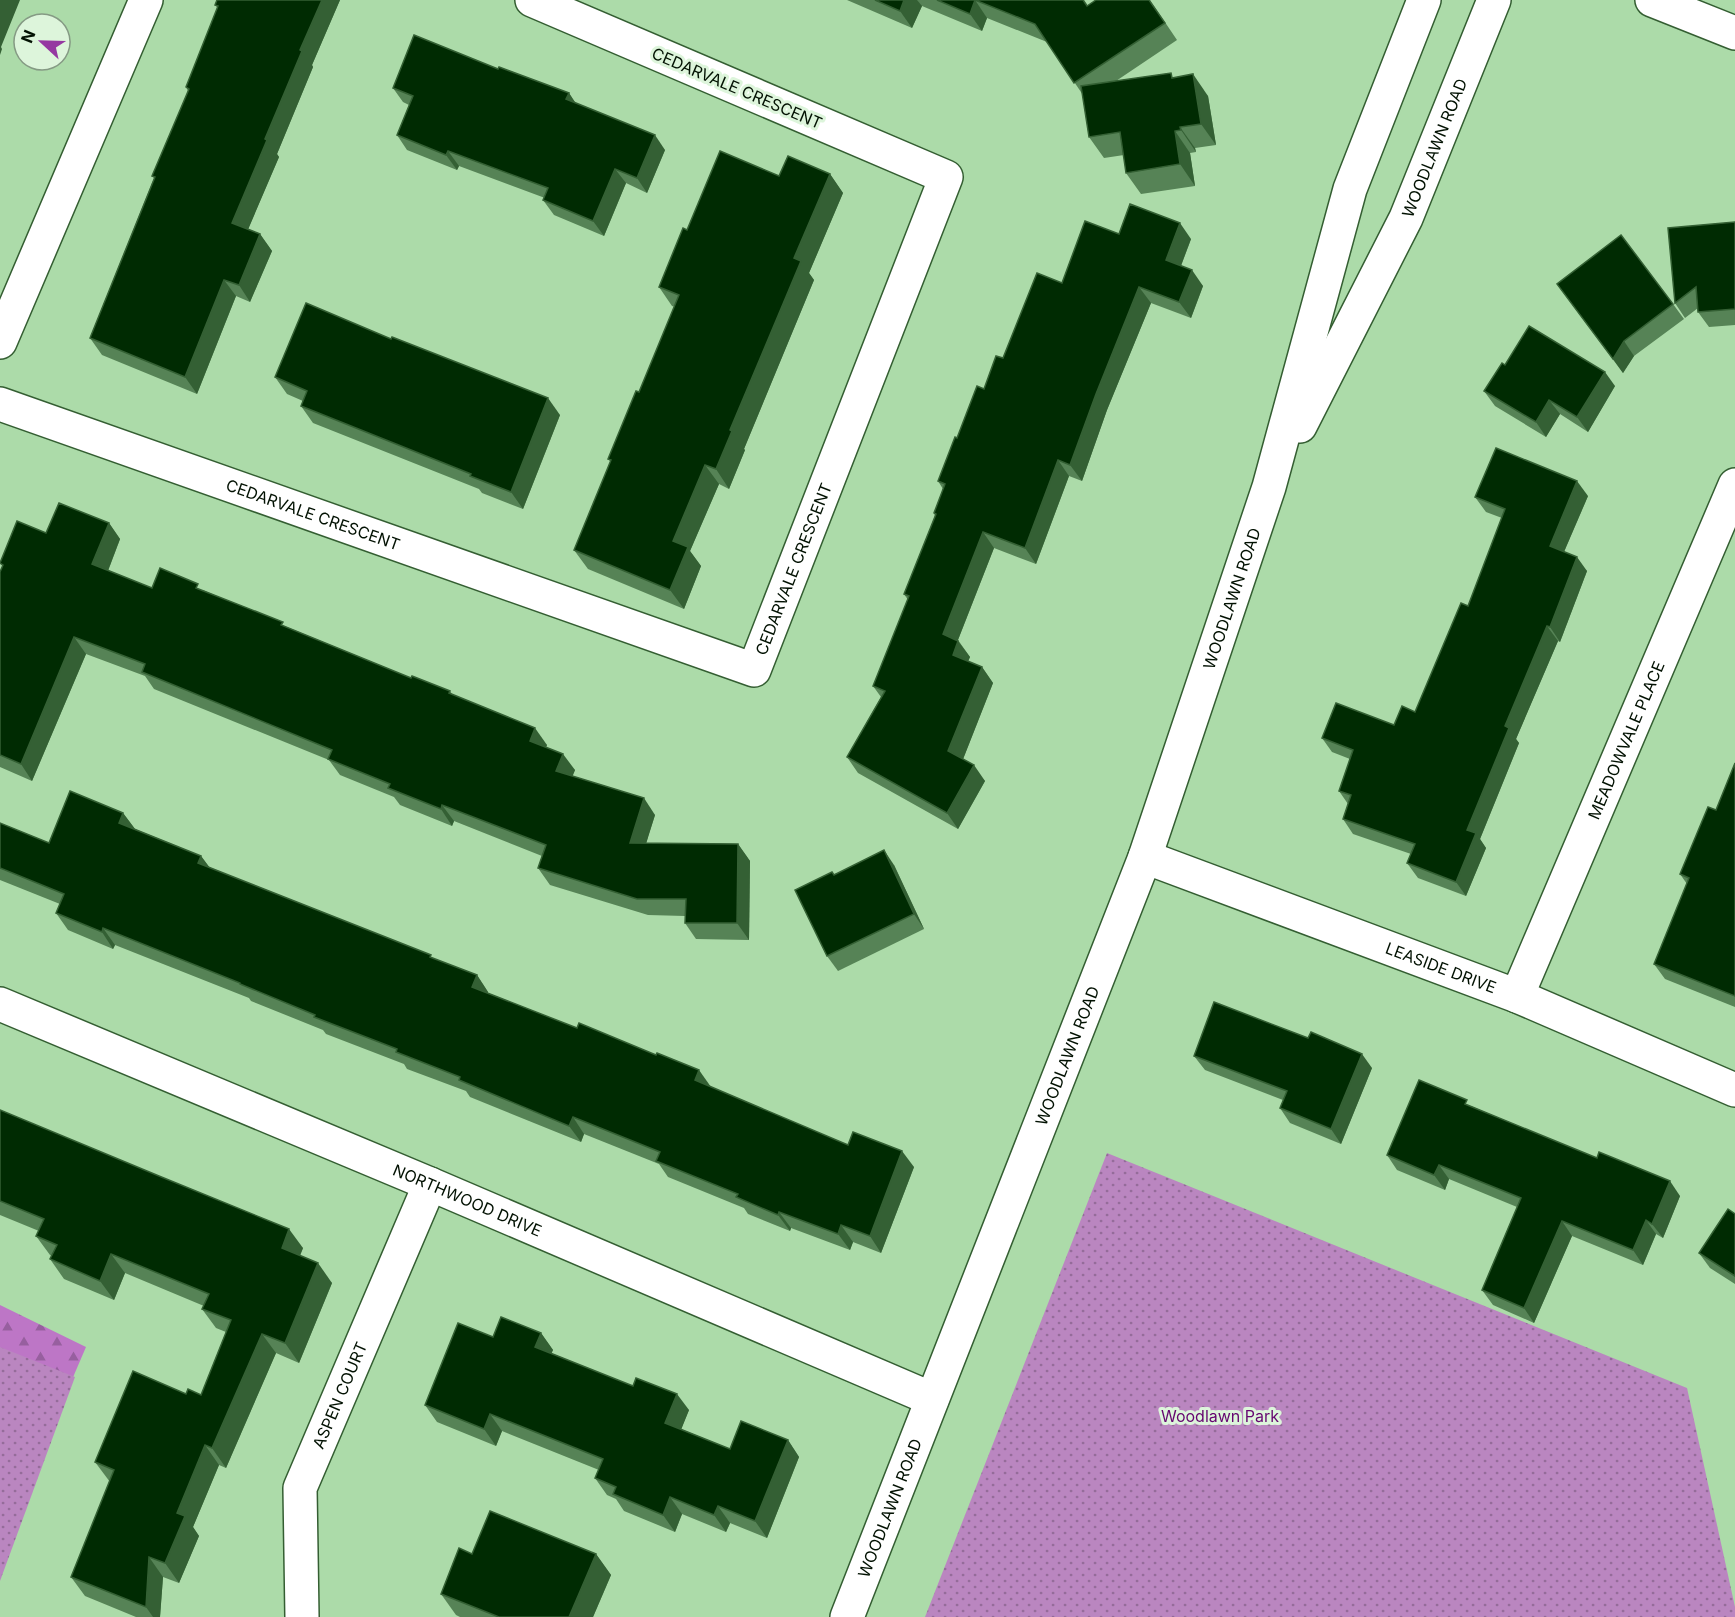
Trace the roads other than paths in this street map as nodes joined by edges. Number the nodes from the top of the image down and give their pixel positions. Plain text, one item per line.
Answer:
1 (146, 0) edge
2 (532, 0) edge
3 (1424, 0) edge
4 (1494, 0) edge
5 (1652, 0) edge
6 (1735, 33) edge
7 (0, 342) edge
8 (0, 404) edge
9 (1735, 485) edge
10 (1269, 487) junction
11 (1145, 857) junction
12 (1516, 996) junction
13 (0, 1004) edge
14 (1735, 1090) edge
15 (430, 1184) junction
16 (932, 1399) junction
17 (302, 1617) edge
18 (847, 1617) edge

1 - 7 street
2 - 8 street, CEDARVALE CRESCENT
3 - 10 street, WOODLAWN ROAD
4 - 10 street, WOODLAWN ROAD
5 - 6 street
9 - 12 street, MEADOWVALE PLACE
10 - 11 street, WOODLAWN ROAD
11 - 12 street, LEASIDE DRIVE
11 - 16 street, WOODLAWN ROAD
12 - 14 street, LEASIDE DRIVE
13 - 15 street, NORTHWOOD DRIVE
15 - 16 street, NORTHWOOD DRIVE
15 - 17 street, ASPEN COURT
16 - 18 street, WOODLAWN ROAD

